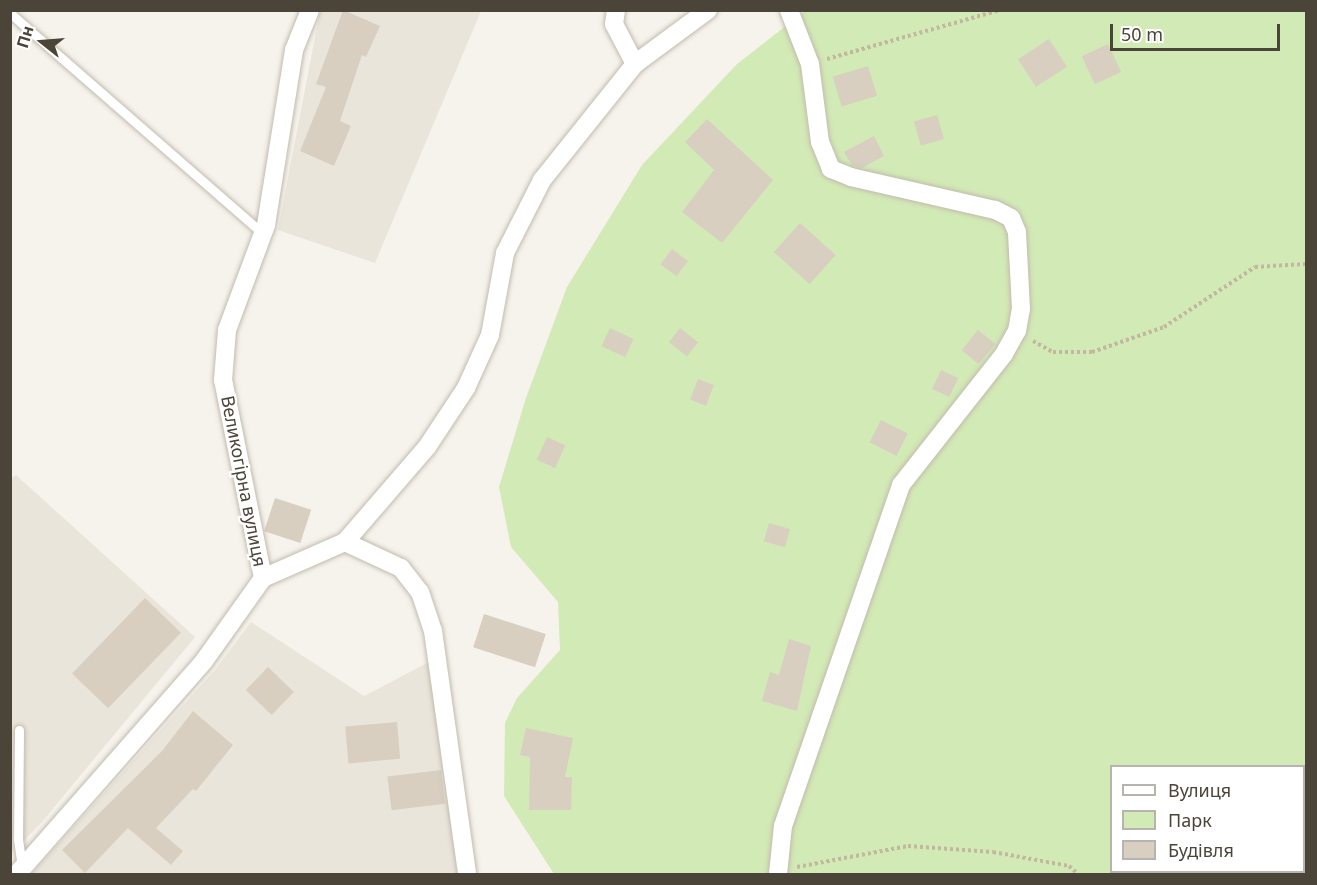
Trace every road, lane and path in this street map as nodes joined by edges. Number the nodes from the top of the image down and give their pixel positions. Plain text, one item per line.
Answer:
1 (309, 10) edge
2 (616, 10) edge
3 (708, 10) edge
4 (789, 10) edge
5 (1000, 10) edge
6 (10, 14) edge
7 (635, 64) junction
8 (810, 64) junction
9 (262, 233) junction
10 (1306, 264) edge
11 (1017, 331) junction
12 (345, 542) junction
13 (263, 578) junction
14 (19, 730) dead end
15 (20, 872) edge
16 (779, 873) edge
17 (467, 874) edge
18 (1078, 874) edge

1 - 9 street, Великогірна вулиця
2 - 7 street
3 - 7 street
4 - 8 street
5 - 8 path
6 - 9 lane
7 - 12 street
8 - 11 street
9 - 13 street, Великогірна вулиця
10 - 11 path
11 - 16 street
12 - 13 street
12 - 17 street
13 - 15 street, Великогірна вулиця
14 - 15 lane
16 - 18 path

